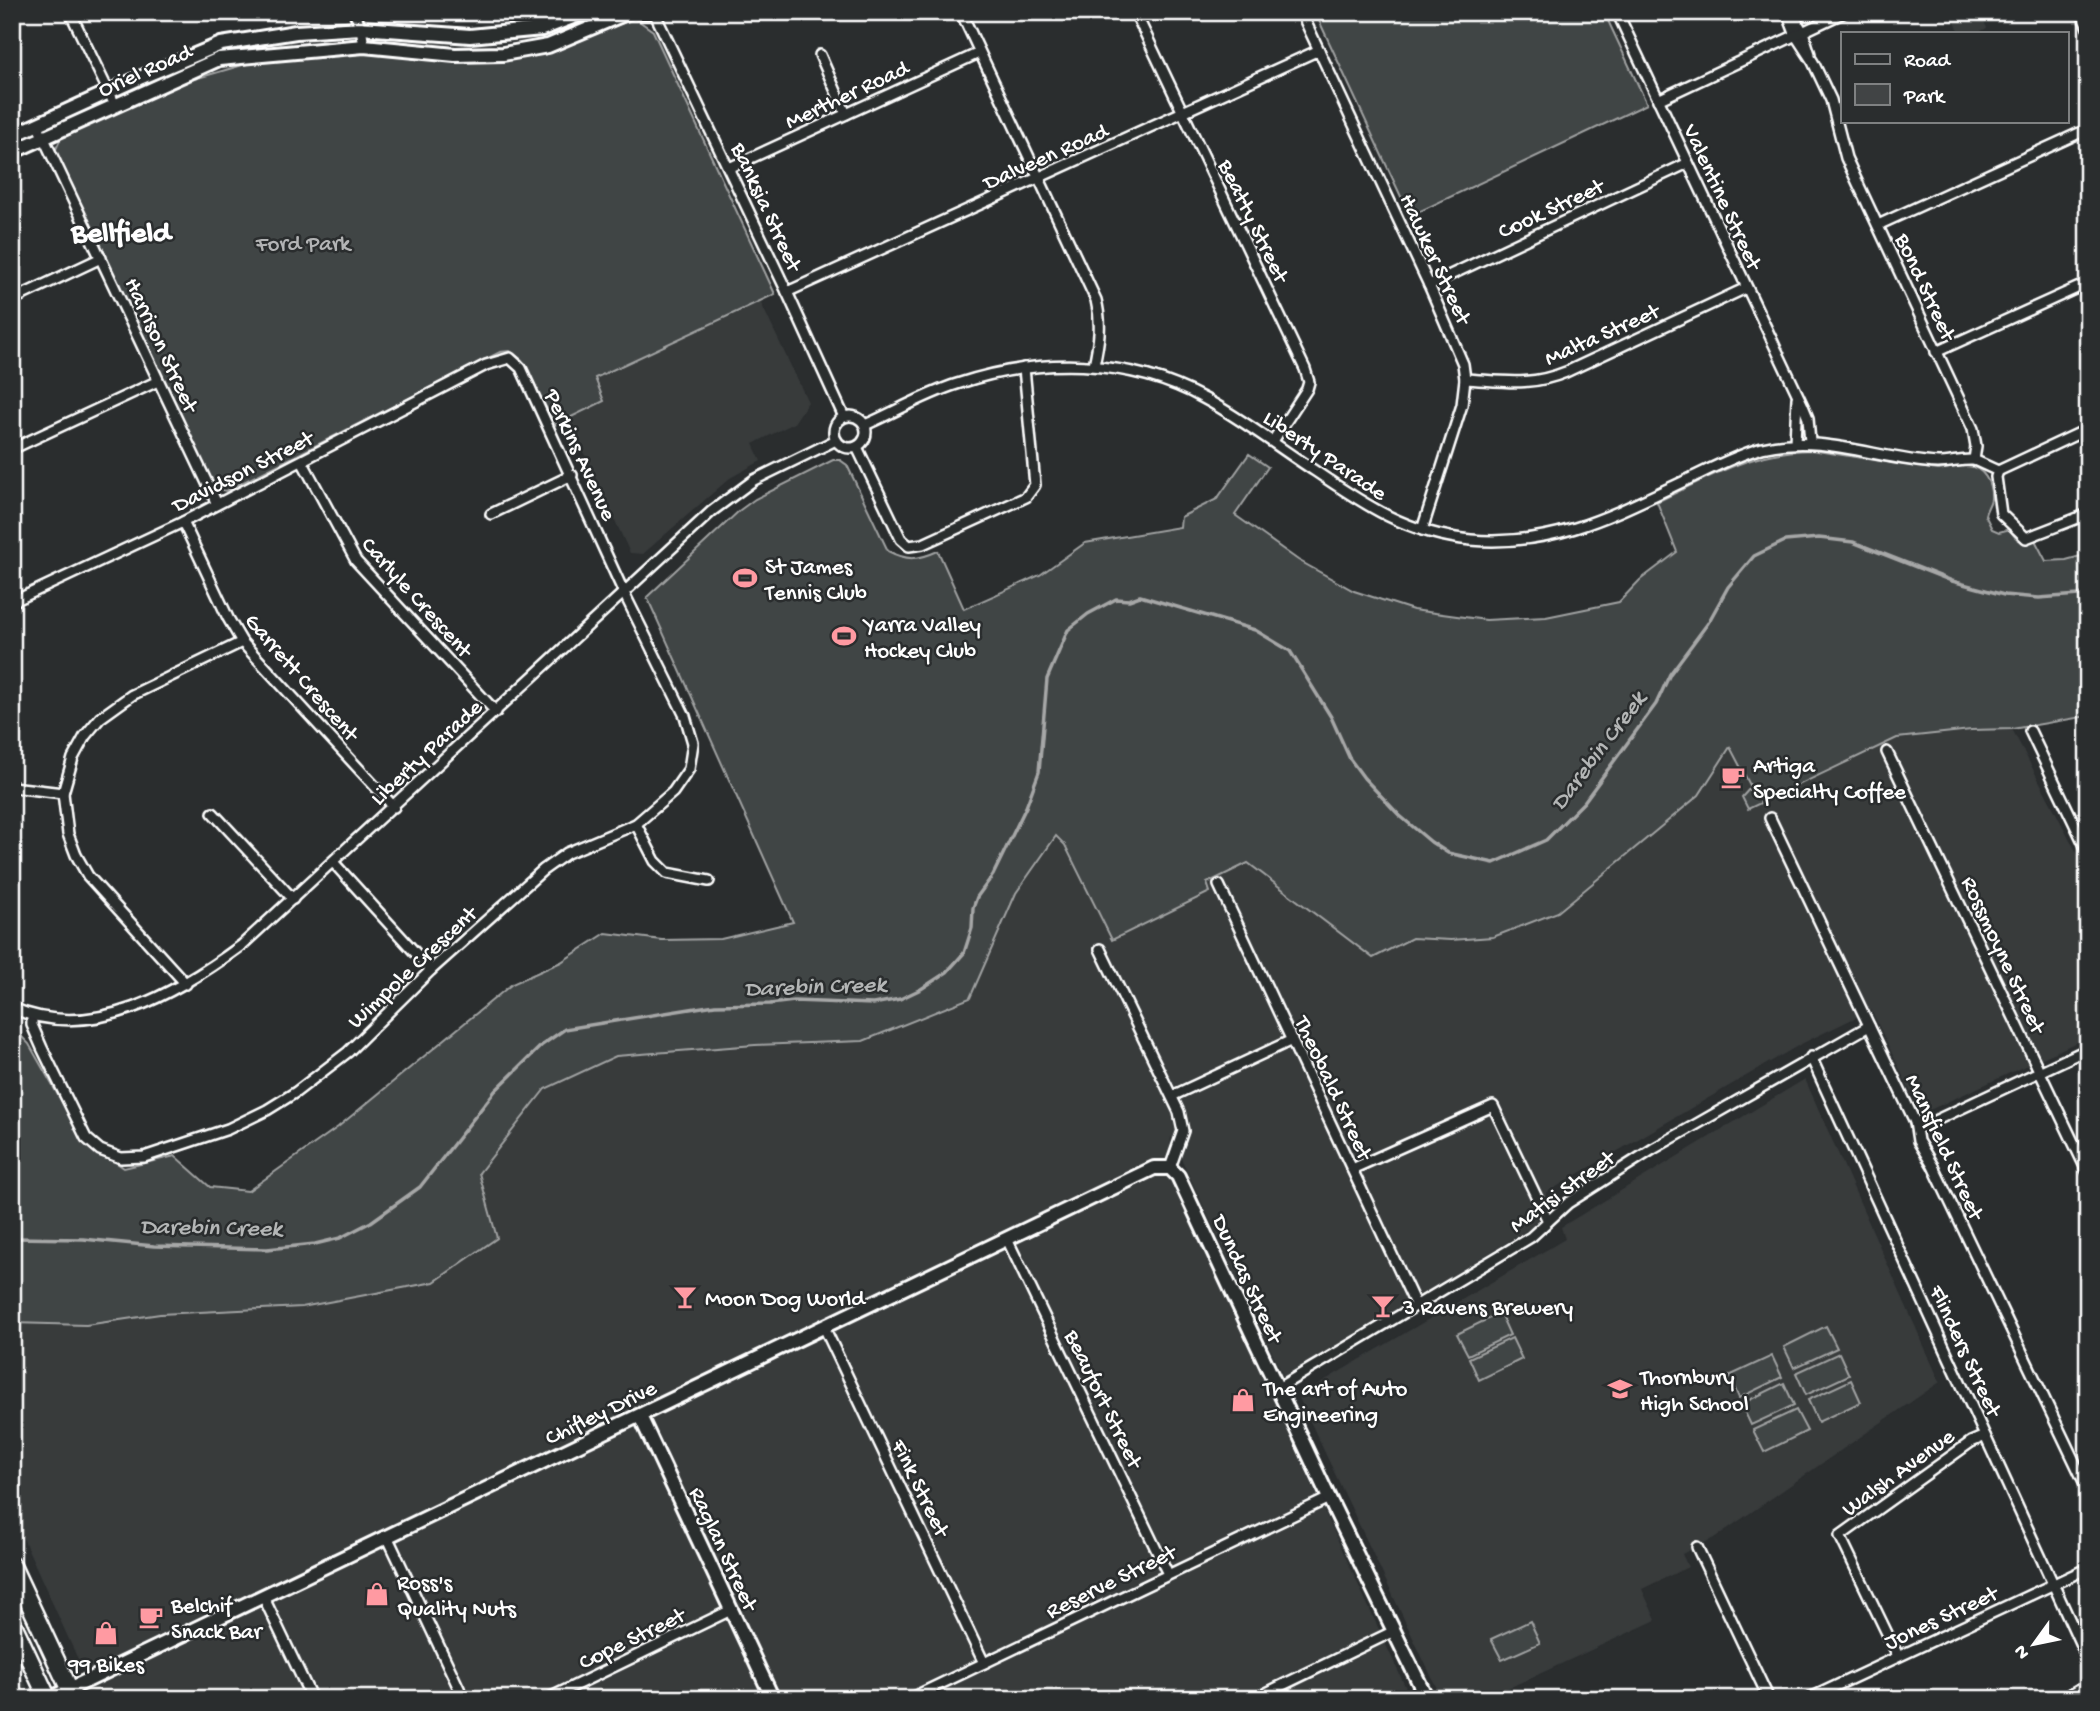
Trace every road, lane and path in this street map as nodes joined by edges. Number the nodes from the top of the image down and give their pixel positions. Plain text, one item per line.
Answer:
1 (70, 12) edge
2 (354, 12) edge
3 (586, 12) edge
4 (629, 12) edge
5 (639, 12) edge
6 (654, 12) edge
7 (961, 12) edge
8 (1135, 12) edge
9 (1301, 12) edge
10 (1617, 12) edge
11 (1789, 12) edge
12 (1845, 12) edge
13 (2081, 12) edge
14 (2088, 27) edge
15 (361, 28) junction
16 (1799, 34) junction
17 (363, 46) junction
18 (1319, 50) junction
19 (979, 53) junction
20 (820, 55) dead end
21 (110, 92) junction
22 (1658, 100) junction
23 (116, 105) junction
24 (846, 114) junction
25 (1183, 114) junction
26 (37, 124) junction
27 (2088, 129) edge
28 (12, 136) edge
29 (43, 138) junction
30 (12, 152) edge
31 (1688, 163) junction
32 (729, 168) junction
33 (1039, 179) junction
34 (1878, 225) junction
35 (101, 258) junction
36 (2088, 283) edge
37 (1429, 285) junction
38 (1746, 288) junction
39 (787, 292) junction
40 (12, 300) edge
41 (1936, 352) junction
42 (486, 365) joint
43 (1094, 365) junction
44 (1024, 368) junction
45 (1465, 379) junction
46 (158, 381) junction
47 (1797, 397) junction
48 (844, 417) junction
49 (865, 425) junction
50 (2088, 429) edge
51 (836, 440) junction
52 (1273, 441) junction
53 (1810, 442) junction
54 (1795, 443) junction
55 (857, 447) junction
56 (12, 449) edge
57 (1974, 460) junction
58 (302, 461) junction
59 (1998, 471) junction
60 (572, 475) junction
61 (217, 504) junction
62 (491, 514) dead end
63 (2088, 514) edge
64 (183, 522) junction
65 (1422, 530) junction
66 (624, 593) junction
67 (12, 602) edge
68 (242, 642) junction
69 (496, 712) junction
70 (2030, 731) dead end
71 (1887, 752) dead end
72 (12, 788) edge
73 (62, 793) junction
74 (394, 807) junction
75 (213, 813) dead end
76 (1770, 818) dead end
77 (636, 824) junction
78 (2088, 852) edge
79 (333, 862) junction
80 (709, 881) dead end
81 (1219, 885) dead end
82 (293, 899) junction
83 (1100, 949) dead end
84 (431, 970) junction
85 (186, 984) junction
86 (12, 1008) edge
87 (32, 1016) junction
88 (1869, 1026) junction
89 (1292, 1040) junction
90 (2088, 1049) edge
91 (1811, 1057) junction
92 (2039, 1072) junction
93 (1172, 1096) junction
94 (1914, 1122) junction
95 (1170, 1168) junction
96 (1352, 1169) junction
97 (2088, 1173) edge
98 (1548, 1221) junction
99 (1007, 1240) junction
100 (1416, 1306) junction
101 (824, 1327) junction
102 (1278, 1388) junction
103 (640, 1416) junction
104 (1985, 1436) junction
105 (2088, 1490) edge
106 (1329, 1498) junction
107 (387, 1536) junction
108 (1697, 1547) dead end
109 (12, 1566) edge
110 (2088, 1567) edge
111 (1168, 1574) junction
112 (2053, 1584) junction
113 (263, 1596) junction
114 (731, 1611) junction
115 (12, 1622) edge
116 (1394, 1631) junction
117 (1898, 1657) junction
118 (2088, 1660) edge
119 (984, 1663) junction
120 (2088, 1687) edge
121 (72, 1694) edge
122 (48, 1699) edge
123 (312, 1699) edge
124 (464, 1699) edge
125 (547, 1699) edge
126 (773, 1699) edge
127 (909, 1699) edge
128 (1254, 1699) edge
129 (1427, 1699) edge
130 (1769, 1699) edge
131 (1808, 1699) edge
132 (2067, 1699) edge

1 - 21 street
2 - 15 street
3 - 15 street, Oriel Road
4 - 17 street, Oriel Road
5 - 6 street
6 - 32 street, Banksia Street
7 - 19 street
8 - 25 street, Beatty Street
9 - 18 street, Hawker Street
10 - 22 street, Valentine Street
11 - 16 street, Bond Street
12 - 16 street
13 - 14 street
15 - 17 street
15 - 21 street, Oriel Road
16 - 22 street
16 - 34 street, Bond Street
17 - 23 street, Oriel Road
18 - 25 street, Dalveen Road
18 - 37 street, Hawker Street
19 - 24 street, Merther Road
19 - 33 street
20 - 24 street
21 - 23 street
21 - 26 street, Oriel Road
22 - 31 street, Valentine Street
23 - 29 street, Oriel Road
24 - 32 street, Merther Road
25 - 33 street, Dalveen Road
25 - 52 street, Beatty Street
26 - 28 street, Oriel Road
26 - 29 street, Harrison Street
27 - 34 street
29 - 30 street, Oriel Road
29 - 35 street, Harrison Street
31 - 37 street, Cook Street
31 - 38 street, Valentine Street
32 - 39 street, Banksia Street
33 - 39 street, Dalveen Road
33 - 43 street
34 - 41 street, Bond Street
35 - 40 street
35 - 46 street, Harrison Street
36 - 41 street
37 - 45 street, Hawker Street
38 - 45 street, Malta Street
38 - 47 street, Valentine Street
39 - 48 street, Banksia Street
41 - 57 street, Bond Street
42 - 58 street, Davidson Street
42 - 60 street, Perkins Avenue
43 - 44 street, Liberty Parade
43 - 52 street, Liberty Parade
44 - 49 street, Liberty Parade
44 - 55 street
45 - 65 street, Hawker Street
46 - 56 street
46 - 61 street, Harrison Street
47 - 53 street, Valentine Street
47 - 54 street, Valentine Street
48 - 49 street
48 - 51 street
49 - 55 street
50 - 59 street
51 - 55 street
51 - 66 street, Liberty Parade
52 - 65 street, Liberty Parade
53 - 54 street, Liberty Parade
53 - 57 street, Liberty Parade
54 - 65 street, Liberty Parade
57 - 59 street
58 - 61 street, Davidson Street
58 - 69 street, Carlyle Crescent
59 - 63 street
60 - 62 street
60 - 66 street, Perkins Avenue
61 - 64 street, Davidson Street
64 - 67 street, Davidson Street
64 - 68 street, Garrett Crescent
66 - 69 street, Liberty Parade
66 - 77 street, Wimpole Crescent
68 - 73 street
68 - 74 street, Garrett Crescent
69 - 74 street, Liberty Parade
70 - 78 street
71 - 92 street, Rossmoyne Street
72 - 73 street
73 - 85 street
74 - 79 street, Liberty Parade
75 - 82 street
76 - 88 street, Mansfield Street
77 - 80 street
77 - 84 street, Wimpole Crescent
79 - 82 street, Liberty Parade
79 - 84 street
81 - 89 street, Theobald Street
82 - 85 street, Liberty Parade
83 - 93 street
84 - 87 street, Wimpole Crescent
85 - 87 street, Liberty Parade
86 - 87 street, Liberty Parade
88 - 91 street, Matisi Street
88 - 94 street, Mansfield Street
89 - 93 street
89 - 96 street, Theobald Street
90 - 92 street
91 - 98 street, Matisi Street
91 - 104 street, Flinders Street
92 - 94 street
92 - 97 street, Rossmoyne Street
93 - 95 street
94 - 105 street, Mansfield Street
95 - 99 street, Chifley Drive
95 - 102 street, Dundas Street
96 - 98 street
96 - 100 street, Theobald Street
98 - 100 street, Matisi Street
99 - 101 street, Chifley Drive
99 - 111 street, Beaufort Street
100 - 102 street, Matisi Street
101 - 103 street, Chifley Drive
101 - 119 street, Fink Street
102 - 106 street, Dundas Street
103 - 107 street, Chifley Drive
103 - 114 street, Raglan Street
104 - 112 street, Flinders Street
104 - 117 street, Walsh Avenue
106 - 111 street, Reserve Street
106 - 116 street, Dundas Street
107 - 113 street, Chifley Drive
107 - 124 street
108 - 130 street
109 - 121 highway
110 - 112 street, Jones Street
111 - 119 street, Reserve Street
112 - 117 street, Jones Street
112 - 118 street, Flinders Street
113 - 121 street, Chifley Drive
113 - 123 street
114 - 125 street, Cope Street
114 - 126 street, Raglan Street
115 - 122 highway
116 - 128 street
116 - 129 street, Dundas Street
117 - 131 street, Jones Street
119 - 127 street, Reserve Street
120 - 132 main road
121 - 122 street, Chifley Drive

